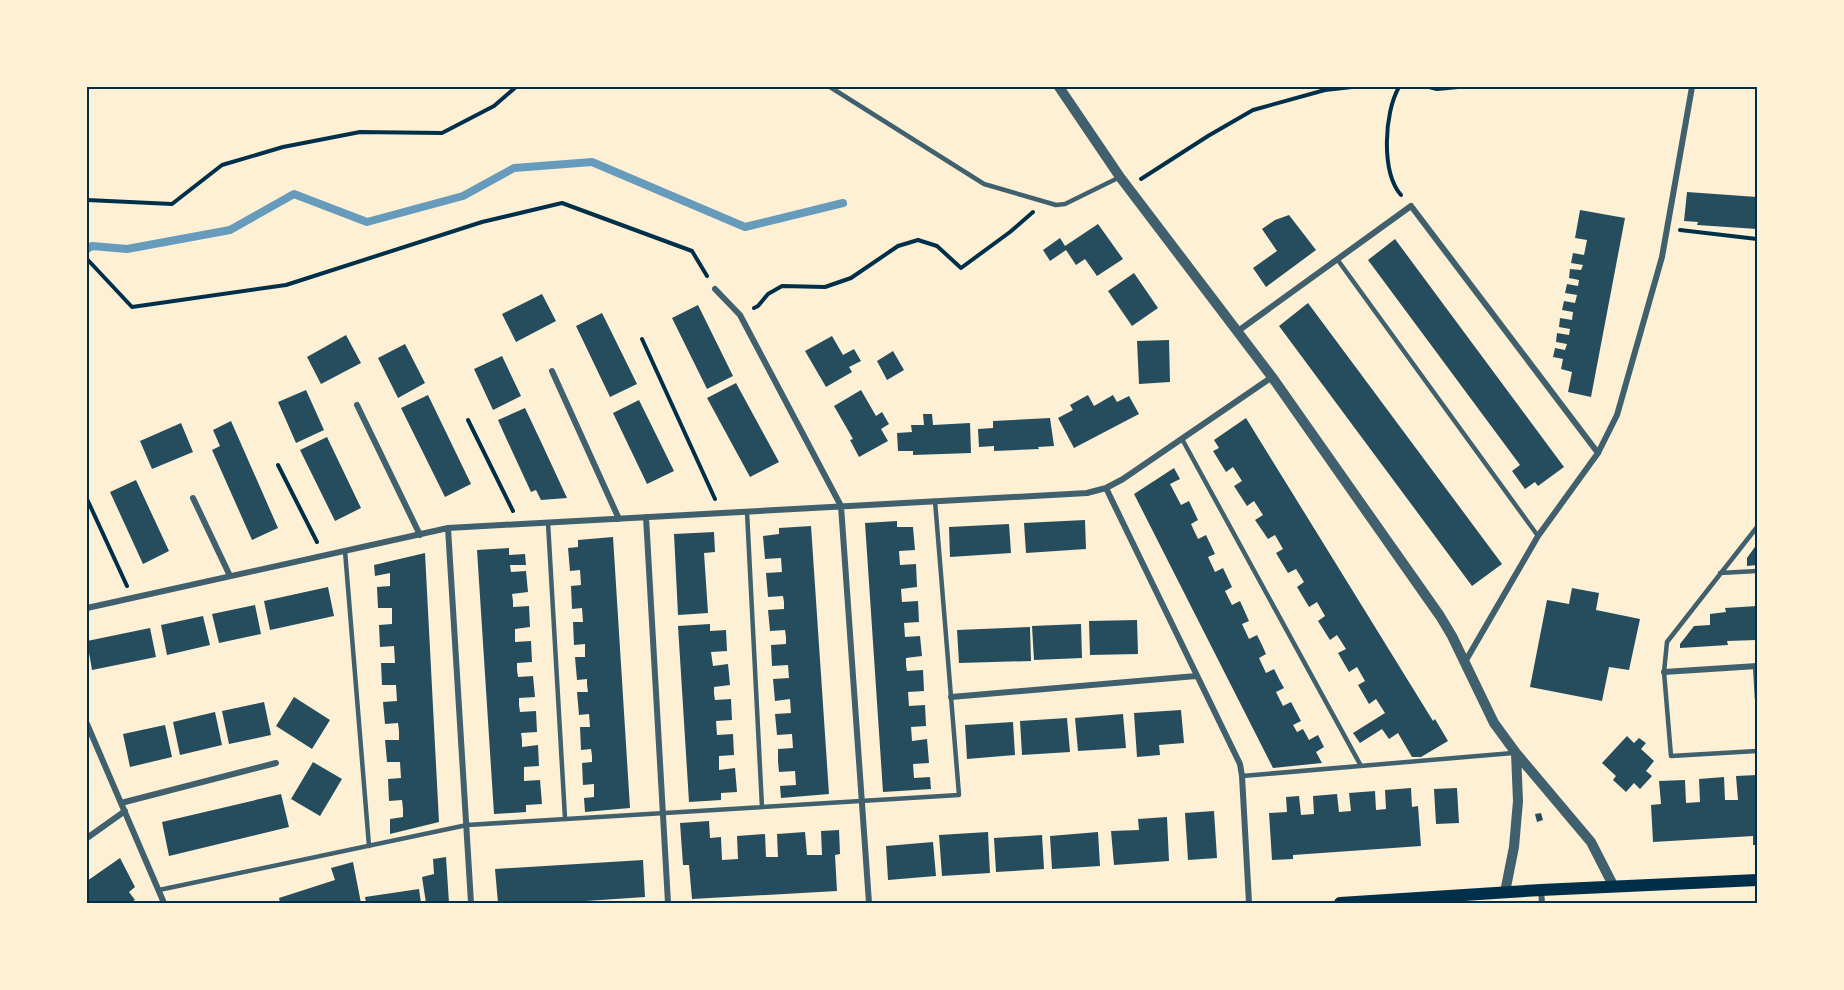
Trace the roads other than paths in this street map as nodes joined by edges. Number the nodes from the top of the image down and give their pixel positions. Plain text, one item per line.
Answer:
1 (830, 87) edge
2 (1059, 87) edge
3 (1692, 87) edge
4 (1120, 177) junction
5 (1336, 259) junction
6 (715, 289) road end
7 (1238, 331) junction
8 (552, 370) dead end
9 (1272, 377) junction
10 (357, 405) dead end
11 (1182, 439) junction
12 (1598, 453) junction
13 (1106, 488) junction
14 (193, 498) dead end
15 (935, 501) junction
16 (841, 506) junction
17 (747, 512) junction
18 (646, 517) junction
19 (619, 519) junction
20 (548, 523) junction
21 (1757, 527) edge
22 (448, 528) junction
23 (420, 535) junction
24 (1538, 536) junction
25 (345, 551) junction
26 (1757, 571) edge
27 (1720, 573) junction
28 (230, 576) junction
29 (87, 608) edge
30 (1466, 662) junction
31 (1756, 666) edge
32 (1664, 672) junction
33 (1196, 675) junction
34 (951, 697) junction
35 (1757, 699) edge
36 (87, 724) edge
37 (1757, 751) edge
38 (1516, 753) junction
39 (276, 763) dead end
40 (1361, 766) junction
41 (1242, 776) junction
42 (861, 802) junction
43 (121, 803) junction
44 (762, 807) junction
45 (125, 811) junction
46 (663, 813) junction
47 (565, 818) junction
48 (467, 825) junction
49 (87, 838) edge
50 (369, 846) junction
51 (1757, 880) edge
52 (1614, 887) junction
53 (159, 890) junction
54 (1541, 890) junction
55 (1505, 892) junction
56 (164, 903) edge
57 (471, 903) edge
58 (668, 903) edge
59 (869, 903) edge
60 (1250, 903) edge
61 (1340, 903) edge
62 (1542, 903) edge

1 - 4 lane
2 - 4 street
3 - 12 street
4 - 7 street
5 - 7 street
5 - 12 street
5 - 24 lane
6 - 16 street
7 - 9 street
8 - 19 street
9 - 11 street
9 - 30 street
10 - 23 street
11 - 13 street
11 - 40 lane
12 - 24 street
13 - 15 street
13 - 33 street
14 - 28 street
15 - 16 street
15 - 34 lane
16 - 17 street
16 - 42 street
17 - 18 street
17 - 44 lane
18 - 19 street
18 - 46 street
19 - 20 street
20 - 22 street
20 - 47 lane
21 - 27 lane
22 - 23 street
22 - 48 street
23 - 25 street
24 - 30 street
25 - 28 street
25 - 50 lane
26 - 27 lane
27 - 32 lane
28 - 29 street
30 - 38 street
31 - 32 street
31 - 35 lane
32 - 37 lane
33 - 34 street
33 - 41 street
34 - 42 lane
36 - 43 street
38 - 40 lane
38 - 52 street
38 - 55 street
39 - 43 street
40 - 41 lane
41 - 60 street
42 - 44 lane
42 - 59 street
43 - 45 street
44 - 46 lane
45 - 49 street
45 - 53 street
46 - 47 lane
46 - 58 street
47 - 48 lane
48 - 50 lane
48 - 57 street
50 - 53 lane
51 - 52 main road
52 - 54 main road
53 - 56 street
54 - 55 main road
54 - 62 street
55 - 61 main road

